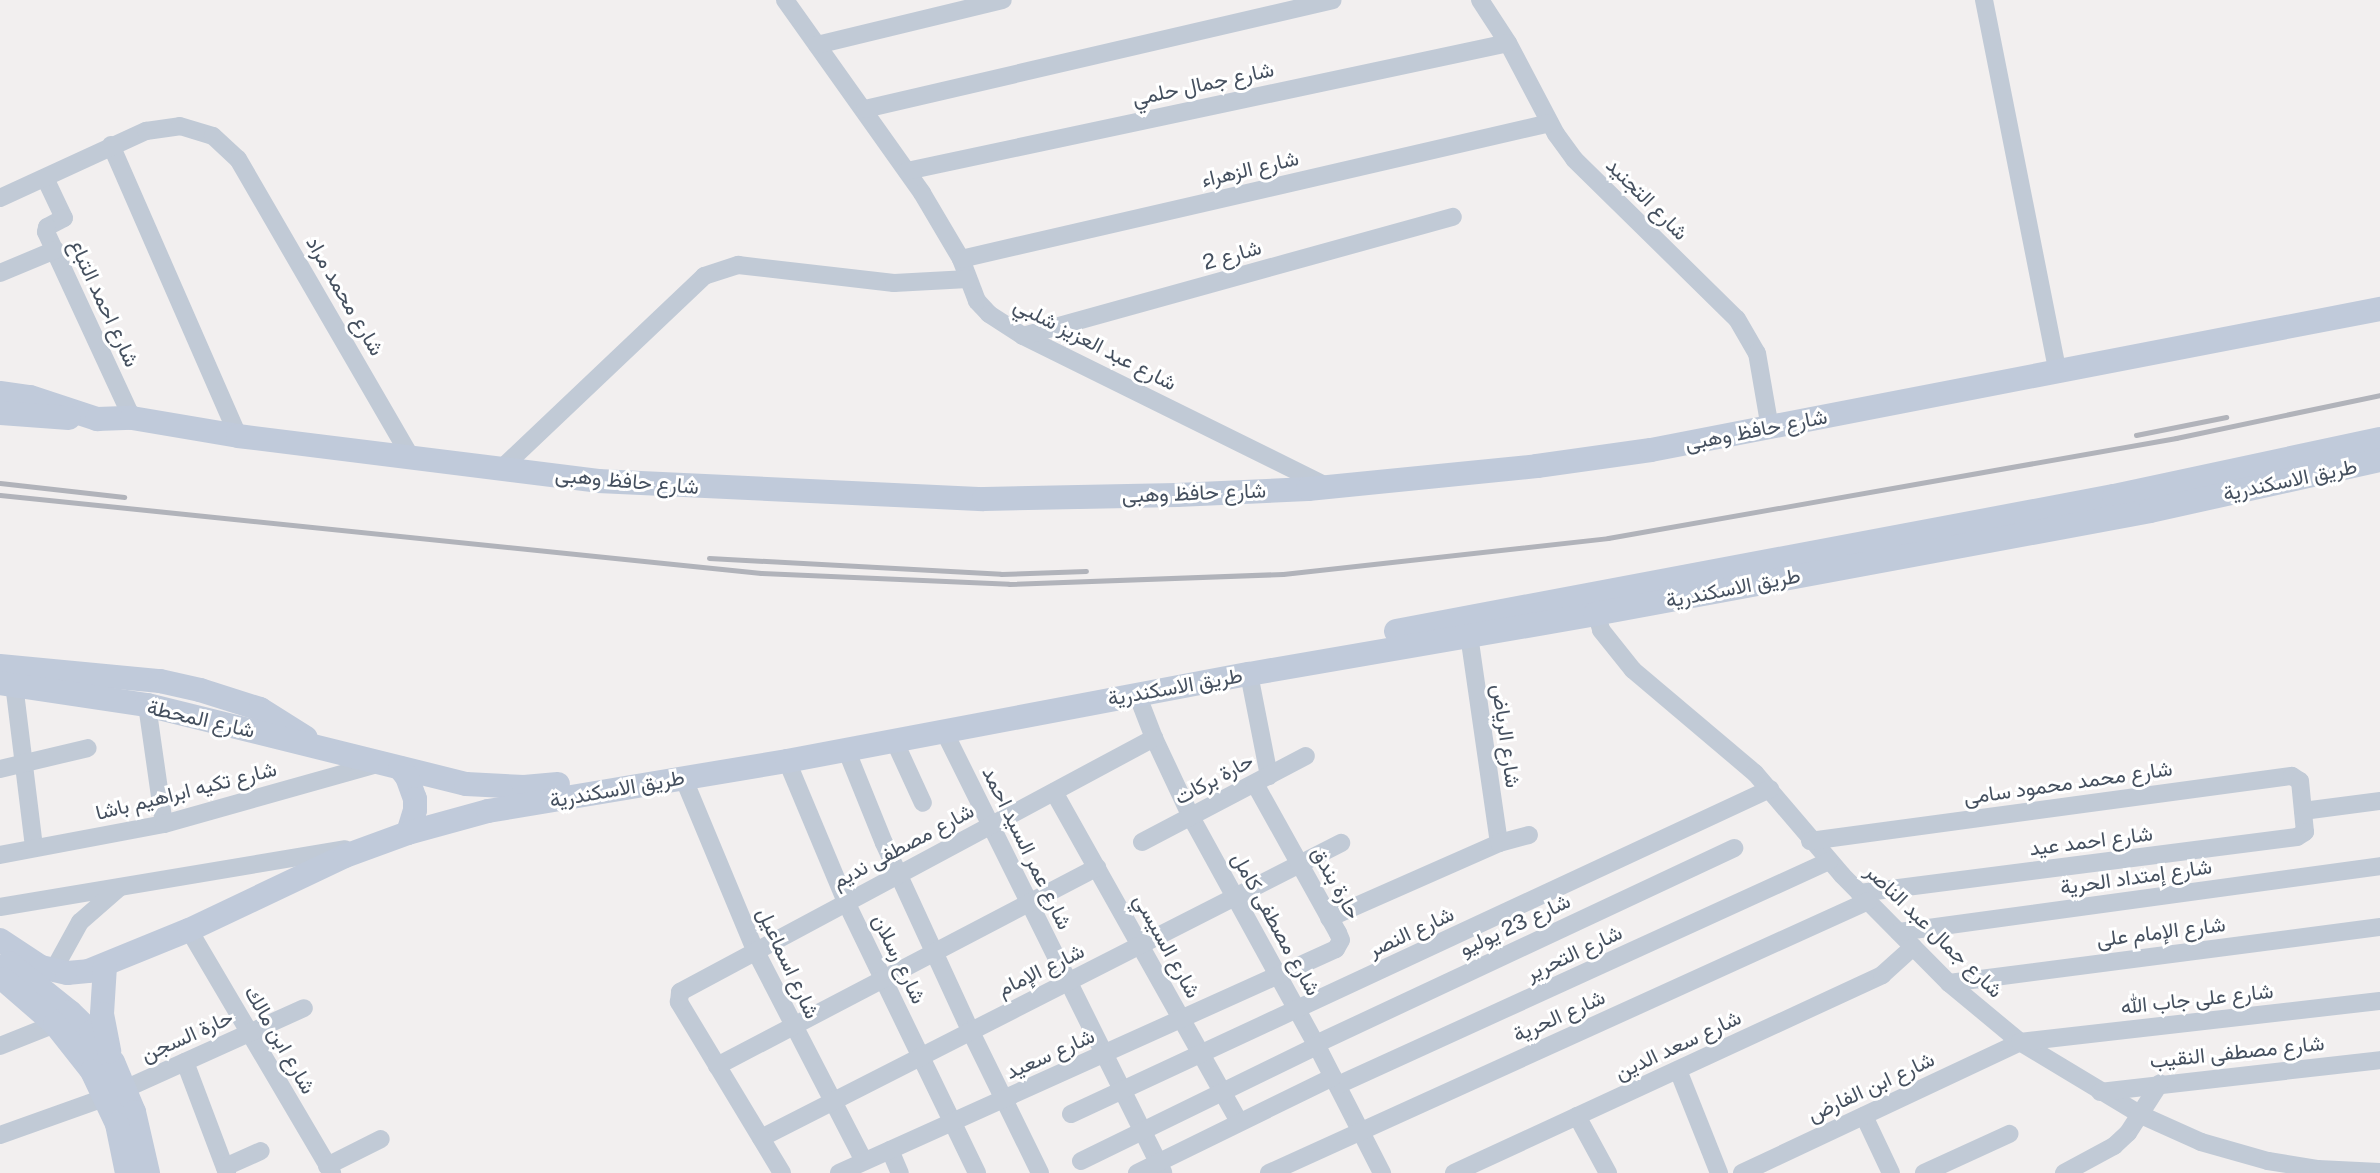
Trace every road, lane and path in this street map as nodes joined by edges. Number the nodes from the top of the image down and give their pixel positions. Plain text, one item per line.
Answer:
1 (785, 0) edge
2 (1003, 0) edge
3 (1332, 0) edge
4 (1480, 0) edge
5 (1984, 0) edge
6 (1508, 43) junction
7 (817, 45) junction
8 (865, 109) junction
9 (1550, 123) junction
10 (111, 145) junction
11 (907, 171) junction
12 (46, 178) junction
13 (0, 198) edge
14 (1453, 217) dead end
15 (55, 250) junction
16 (961, 259) junction
17 (0, 273) edge
18 (968, 279) junction
19 (2380, 309) edge
20 (1023, 336) junction
21 (2058, 373) junction
22 (0, 393) edge
23 (0, 413) edge
24 (132, 418) junction
25 (97, 419) junction
26 (1770, 428) junction
27 (238, 436) junction
28 (2380, 439) edge
29 (411, 457) junction
30 (2380, 460) edge
31 (502, 468) junction
32 (2295, 468) junction
33 (1329, 487) junction
34 (1594, 605) junction
35 (1469, 635) junction
36 (1249, 674) junction
37 (6, 690) edge
38 (1137, 694) junction
39 (147, 705) junction
40 (944, 731) junction
41 (1154, 738) junction
42 (894, 740) junction
43 (317, 747) junction
44 (88, 748) dead end
45 (846, 750) junction
46 (1306, 757) dead end
47 (787, 761) junction
48 (24, 763) junction
49 (391, 766) junction
50 (0, 769) edge
51 (683, 777) junction
52 (1262, 780) junction
53 (1770, 789) junction
54 (1054, 792) junction
55 (2380, 801) edge
56 (923, 803) dead end
57 (2303, 811) junction
58 (1191, 817) junction
59 (164, 824) junction
60 (989, 827) junction
61 (408, 833) junction
62 (1529, 835) dead end
63 (1810, 841) junction
64 (1142, 842) dead end
65 (1341, 843) dead end
66 (1499, 843) junction
67 (372, 845) junction
68 (34, 848) junction
69 (1734, 848) dead end
70 (0, 855) edge
71 (1829, 861) junction
72 (1300, 865) junction
73 (2380, 866) edge
74 (1097, 867) junction
75 (899, 874) junction
76 (123, 885) junction
77 (1864, 897) junction
78 (1235, 898) junction
79 (846, 902) junction
80 (1028, 903) junction
81 (0, 906) edge
82 (1329, 918) junction
83 (2380, 927) edge
84 (189, 930) junction
85 (1899, 932) junction
86 (0, 940) edge
87 (1141, 946) junction
88 (1913, 947) junction
89 (755, 950) junction
90 (934, 952) junction
91 (0, 957) edge
92 (105, 966) junction
93 (53, 971) junction
94 (1279, 975) junction
95 (883, 979) junction
96 (1068, 982) junction
97 (1949, 983) junction
98 (4, 986) edge
99 (2380, 1002) edge
100 (304, 1008) dead end
101 (1297, 1010) junction
102 (1182, 1019) junction
103 (55, 1024) junction
104 (791, 1025) junction
105 (970, 1030) junction
106 (250, 1033) junction
107 (2020, 1042) junction
108 (1317, 1045) junction
109 (0, 1046) edge
110 (1201, 1054) junction
111 (920, 1055) junction
112 (1105, 1055) junction
113 (2380, 1060) edge
114 (113, 1062) junction
115 (185, 1062) junction
116 (718, 1066) junction
117 (1678, 1070) junction
118 (1336, 1081) junction
119 (2160, 1083) junction
120 (1122, 1091) junction
121 (1223, 1092) junction
122 (2100, 1092) junction
123 (117, 1093) junction
124 (1004, 1100) junction
125 (832, 1101) junction
126 (1071, 1114) dead end
127 (2141, 1115) junction
128 (1577, 1116) junction
129 (1864, 1116) junction
130 (1239, 1122) junction
131 (953, 1123) junction
132 (1361, 1130) junction
133 (1142, 1131) junction
134 (2009, 1134) dead end
135 (0, 1135) edge
136 (761, 1138) junction
137 (381, 1139) dead end
138 (890, 1150) junction
139 (261, 1151) dead end
140 (864, 1161) junction
141 (1080, 1161) dead end
142 (2276, 1162) junction
143 (1160, 1168) edge
144 (330, 1169) edge
145 (226, 1170) edge
146 (1747, 1172) edge
147 (2380, 1172) edge
148 (127, 1173) edge
149 (148, 1173) edge
150 (782, 1173) edge
151 (840, 1173) edge
152 (900, 1173) edge
153 (977, 1173) edge
154 (1040, 1173) edge
155 (1137, 1173) edge
156 (1269, 1173) edge
157 (1382, 1173) edge
158 (1454, 1173) edge
159 (1608, 1173) edge
160 (1719, 1173) edge
161 (1891, 1173) edge
162 (1924, 1173) edge
163 (2064, 1173) edge
164 (2261, 1173) edge

1 - 7 street, شارع عبد العزيز شلبي
2 - 7 street
3 - 8 street
4 - 6 street, شارع التجنيد
5 - 21 street
6 - 9 street, شارع التجنيد
6 - 11 street, شارع جمال حلمي
7 - 8 street, شارع عبد العزيز شلبي
8 - 11 street, شارع عبد العزيز شلبي
9 - 16 street, شارع الزهراء
9 - 26 street, شارع التجنيد
10 - 12 street, شارع محمد مراد
10 - 27 street
10 - 29 street, شارع محمد مراد
11 - 16 street, شارع عبد العزيز شلبي
12 - 13 street, شارع محمد مراد
12 - 15 street, شارع احمد التباع
14 - 20 street, شارع 2
15 - 17 street
15 - 24 street, شارع احمد التباع
16 - 18 street, شارع عبد العزيز شلبي
18 - 20 street, شارع عبد العزيز شلبي
18 - 31 street
19 - 21 main road, شارع حافظ وهبى
20 - 33 street, شارع عبد العزيز شلبي
21 - 26 main road, شارع حافظ وهبى
22 - 25 main road, شارع حافظ وهبى
23 - 25 main road
24 - 25 main road, شارع حافظ وهبى
24 - 27 main road, شارع حافظ وهبى
26 - 33 main road, شارع حافظ وهبى
27 - 29 main road, شارع حافظ وهبى
28 - 32 main road, طريق الاسكندرية
29 - 31 main road, شارع حافظ وهبى
30 - 32 main road, طريق الاسكندرية
31 - 33 main road, شارع حافظ وهبى
32 - 34 main road, طريق الاسكندرية
34 - 35 main road, طريق الاسكندرية
34 - 49 main road, طريق الاسكندرية
34 - 53 street, شارع جمال عبد الناصر
35 - 36 main road, طريق الاسكندرية
35 - 66 street, شارع الرياض
36 - 38 main road, طريق الاسكندرية
36 - 52 street, حارة بندق
37 - 39 main road, شارع المحطة
37 - 43 main road
37 - 48 street
38 - 40 main road, طريق الاسكندرية
38 - 41 street, شارع مصطفى كامل
39 - 43 main road, شارع المحطة
39 - 59 street
40 - 42 main road, طريق الاسكندرية
40 - 60 street, شارع عمر السيد احمد
41 - 54 street, شارع مصطفى نديم
41 - 58 street, شارع مصطفى كامل
42 - 45 main road, طريق الاسكندرية
42 - 56 street
43 - 49 main road, شارع المحطة
44 - 48 street
45 - 47 main road, طريق الاسكندرية
45 - 75 street
46 - 52 street, حارة بركات
47 - 51 main road, طريق الاسكندرية
47 - 79 street, شارع رسلان
48 - 50 street
48 - 68 street
49 - 59 street, شارع تكيه ابراهيم باشا
49 - 61 main road
51 - 61 main road, طريق الاسكندرية
51 - 89 street, شارع اسماعيل
52 - 58 street, حارة بركات
52 - 72 street, حارة بندق
53 - 63 street, شارع جمال عبد الناصر
53 - 101 street, شارع النصر
54 - 60 street, شارع مصطفى نديم
54 - 74 street, شارع السيسي
55 - 57 street
57 - 63 street, شارع محمد محمود سامى
57 - 77 street, شارع احمد عيد
58 - 64 street, حارة بركات
58 - 78 street, شارع مصطفى كامل
59 - 68 street, شارع تكيه ابراهيم باشا
60 - 75 street, شارع مصطفى نديم
60 - 80 street, شارع عمر السيد احمد
61 - 67 main road, طريق الاسكندرية
62 - 66 street
63 - 71 street, شارع جمال عبد الناصر
65 - 72 street, شارع الإمام
66 - 82 street
67 - 76 street
67 - 84 main road, طريق الاسكندرية
68 - 70 street, شارع تكيه ابراهيم باشا
69 - 108 street, شارع 23 يوليو
71 - 77 street, شارع جمال عبد الناصر
71 - 118 street, شارع التحرير
72 - 78 street, شارع الإمام
72 - 82 street, حارة بندق
73 - 85 street, شارع إمتداد الحرية
74 - 80 street
74 - 87 street, شارع السيسي
75 - 79 street, شارع مصطفى نديم
75 - 90 street
76 - 81 street
76 - 93 street
77 - 85 street, شارع جمال عبد الناصر
77 - 132 street, شارع الحرية
78 - 87 street, شارع الإمام
78 - 94 street, شارع مصطفى كامل
79 - 89 street, شارع مصطفى نديم
79 - 95 street, شارع رسلان
80 - 90 street
80 - 96 street, شارع عمر السيد احمد
82 - 94 street, حارة بندق
83 - 97 street, شارع الإمام على
84 - 92 main road, طريق الاسكندرية
84 - 106 street, شارع ابن مالك
85 - 88 street, شارع جمال عبد الناصر
86 - 93 main road
87 - 96 street, شارع الإمام
87 - 102 street, شارع السيسي
88 - 97 street, شارع جمال عبد الناصر
88 - 117 street, شارع سعد الدين
89 - 104 street, شارع اسماعيل
89 - 116 street, شارع مصطفى نديم
90 - 95 street
90 - 105 street
91 - 114 main road
92 - 93 main road, طريق الاسكندرية
92 - 114 main road
94 - 101 street, شارع مصطفى كامل
94 - 102 street, شارع سعيد
95 - 104 street
95 - 111 street, شارع رسلان
96 - 105 street, شارع الإمام
96 - 112 street, شارع عمر السيد احمد
97 - 107 street, شارع جمال عبد الناصر
98 - 103 main road
99 - 107 street, شارع على جاب الله
100 - 106 street, حارة السجن
101 - 108 street, شارع مصطفى كامل
101 - 110 street, شارع النصر
102 - 110 street, شارع السيسي
102 - 112 street, شارع سعيد
103 - 109 street
103 - 123 main road
104 - 116 street
104 - 125 street, شارع اسماعيل
105 - 111 street, شارع الإمام
105 - 124 street
106 - 115 street, حارة السجن
106 - 144 street, شارع ابن مالك
107 - 122 street, شارع جمال عبد الناصر
107 - 129 street, شارع ابن الفارض
108 - 118 street, شارع مصطفى كامل
108 - 121 street, شارع 23 يوليو
110 - 120 street, شارع النصر
110 - 121 street, شارع السيسي
111 - 125 street, شارع الإمام
111 - 131 street, شارع رسلان
112 - 120 street, شارع عمر السيد احمد
112 - 124 street, شارع سعيد
113 - 119 street, شارع مصطفى النقيب
114 - 123 main road
115 - 123 street, حارة السجن
115 - 145 street
116 - 136 street
117 - 128 street, شارع سعد الدين
117 - 160 street
118 - 130 street, شارع التحرير
118 - 132 street, شارع مصطفى كامل
119 - 122 street, شارع مصطفى النقيب
119 - 127 street
120 - 126 street, شارع النصر
120 - 133 street, شارع عمر السيد احمد
121 - 130 street, شارع السيسي
121 - 133 street, شارع 23 يوليو
122 - 127 street, شارع جمال عبد الناصر
123 - 135 street, حارة السجن
123 - 148 main road
123 - 149 main road
124 - 131 street, شارع سعيد
124 - 154 street
125 - 136 street, شارع الإمام
125 - 140 street, شارع اسماعيل
127 - 142 street, شارع جمال عبد الناصر
127 - 163 street
128 - 158 street, شارع سعد الدين
128 - 159 street
129 - 146 street, شارع ابن الفارض
129 - 161 street
130 - 143 street, شارع التحرير
131 - 138 street, شارع سعيد
131 - 153 street, شارع رسلان
132 - 156 street, شارع الحرية
132 - 157 street, شارع مصطفى كامل
133 - 141 street, شارع 23 يوليو
133 - 143 street, شارع عمر السيد احمد
134 - 162 street
136 - 150 street
137 - 144 street
138 - 140 street, شارع سعيد
138 - 152 street
139 - 145 street
140 - 151 street, شارع سعيد
142 - 147 street, شارع جمال عبد الناصر
142 - 164 street
143 - 155 street, شارع التحرير

